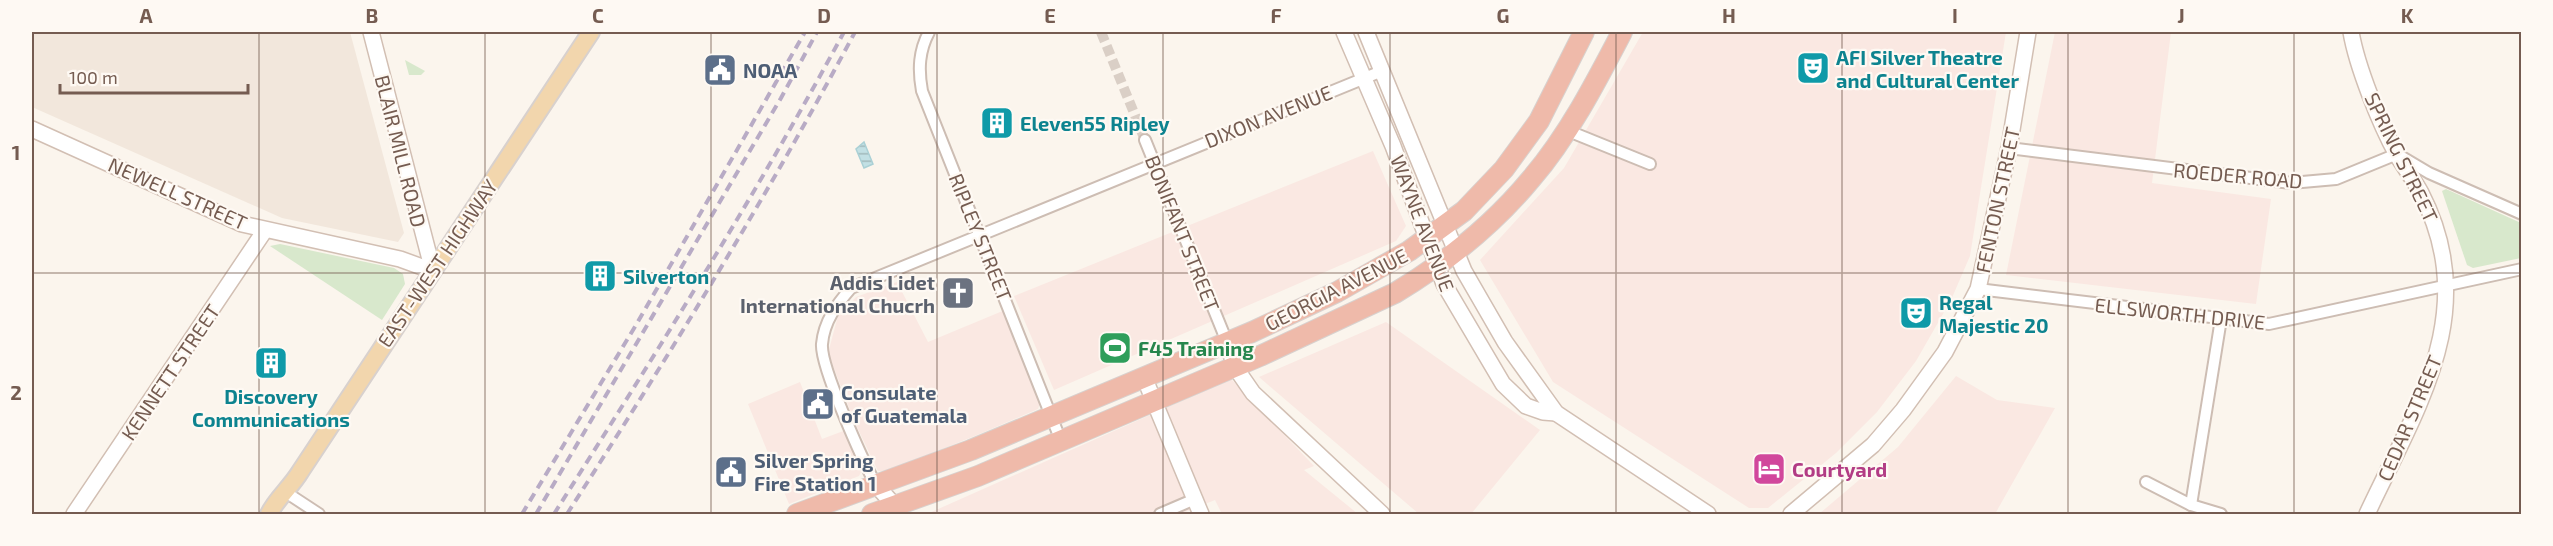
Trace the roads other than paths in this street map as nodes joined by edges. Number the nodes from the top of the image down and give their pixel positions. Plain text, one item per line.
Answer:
1 (371, 32) edge
2 (591, 32) edge
3 (929, 32) edge
4 (1344, 32) edge
5 (1366, 32) edge
6 (1584, 32) edge
7 (1622, 32) edge
8 (2028, 32) edge
9 (2351, 32) edge
10 (1382, 71) junction
11 (1363, 77) junction
12 (32, 129) edge
13 (1566, 130) junction
14 (1145, 140) tunnel mouth
15 (2009, 148) junction
16 (2397, 154) junction
17 (1154, 163) junction
18 (1650, 164) dead end
19 (2522, 213) edge
20 (1444, 225) junction
21 (265, 230) junction
22 (981, 235) junction
23 (1427, 238) junction
24 (1457, 251) junction
25 (1437, 266) junction
26 (2522, 268) edge
27 (433, 271) junction
28 (2447, 285) junction
29 (1978, 289) junction
30 (2221, 319) junction
31 (1227, 342) junction
32 (1235, 367) junction
33 (1144, 377) junction
34 (1154, 401) junction
35 (1556, 413) junction
36 (1052, 417) junction
37 (1061, 441) junction
38 (2146, 482) dead end
39 (876, 485) junction
40 (285, 494) junction
41 (1195, 499) junction
42 (2191, 505) junction
43 (897, 510) edge
44 (74, 514) edge
45 (269, 514) edge
46 (282, 514) edge
47 (320, 514) edge
48 (797, 514) edge
49 (872, 514) edge
50 (1160, 514) edge
51 (1201, 514) edge
52 (1382, 514) edge
53 (1708, 514) edge
54 (1791, 514) edge
55 (2221, 514) edge
56 (2367, 514) edge

1 - 27 street, BLAIR MILL ROAD
2 - 27 main road, EAST-WEST HIGHWAY
3 - 22 street, RIPLEY STREET
4 - 11 street, WAYNE AVENUE
5 - 10 street, WAYNE AVENUE
6 - 20 highway, GEORGIA AVENUE
7 - 13 highway, GEORGIA AVENUE
8 - 15 street, FENTON STREET
9 - 16 street, SPRING STREET
10 - 11 street, DIXON AVENUE
10 - 20 street, WAYNE AVENUE
11 - 17 street, DIXON AVENUE
11 - 23 street, WAYNE AVENUE
12 - 21 street, NEWELL STREET
13 - 18 street
13 - 24 highway, GEORGIA AVENUE
14 - 17 street, BONIFANT STREET
15 - 16 street, ROEDER ROAD
15 - 29 street, FENTON STREET
16 - 19 street
16 - 28 street, SPRING STREET
17 - 22 street, DIXON AVENUE
17 - 31 street, BONIFANT STREET
20 - 23 highway, GEORGIA AVENUE
20 - 24 street, WAYNE AVENUE
21 - 27 street, NEWELL STREET
21 - 44 street, KENNETT STREET
22 - 36 street, RIPLEY STREET
22 - 39 street, DIXON AVENUE
23 - 25 street, WAYNE AVENUE
23 - 31 highway, GEORGIA AVENUE
24 - 25 highway, GEORGIA AVENUE
24 - 35 street, WAYNE AVENUE
25 - 32 highway, GEORGIA AVENUE
25 - 35 street, WAYNE AVENUE
26 - 28 street, ELLSWORTH DRIVE
27 - 40 main road, EAST-WEST HIGHWAY
28 - 30 street, ELLSWORTH DRIVE
28 - 56 street, CEDAR STREET
29 - 30 street, ELLSWORTH DRIVE
29 - 54 street, FENTON STREET
30 - 42 street
31 - 32 street, BONIFANT STREET
31 - 33 highway, GEORGIA AVENUE
32 - 34 highway, GEORGIA AVENUE
32 - 52 street, BONIFANT STREET
33 - 34 street
33 - 36 highway, GEORGIA AVENUE
34 - 37 highway, GEORGIA AVENUE
34 - 41 street
35 - 53 street, WAYNE AVENUE
36 - 37 street, RIPLEY STREET
36 - 39 highway, GEORGIA AVENUE
37 - 43 highway, GEORGIA AVENUE
38 - 42 street
39 - 43 street
39 - 48 highway, GEORGIA AVENUE
40 - 45 main road, EAST-WEST HIGHWAY
40 - 46 main road, EAST-WEST HIGHWAY
40 - 47 street
41 - 50 street
41 - 51 street
42 - 55 street
43 - 49 highway, GEORGIA AVENUE

